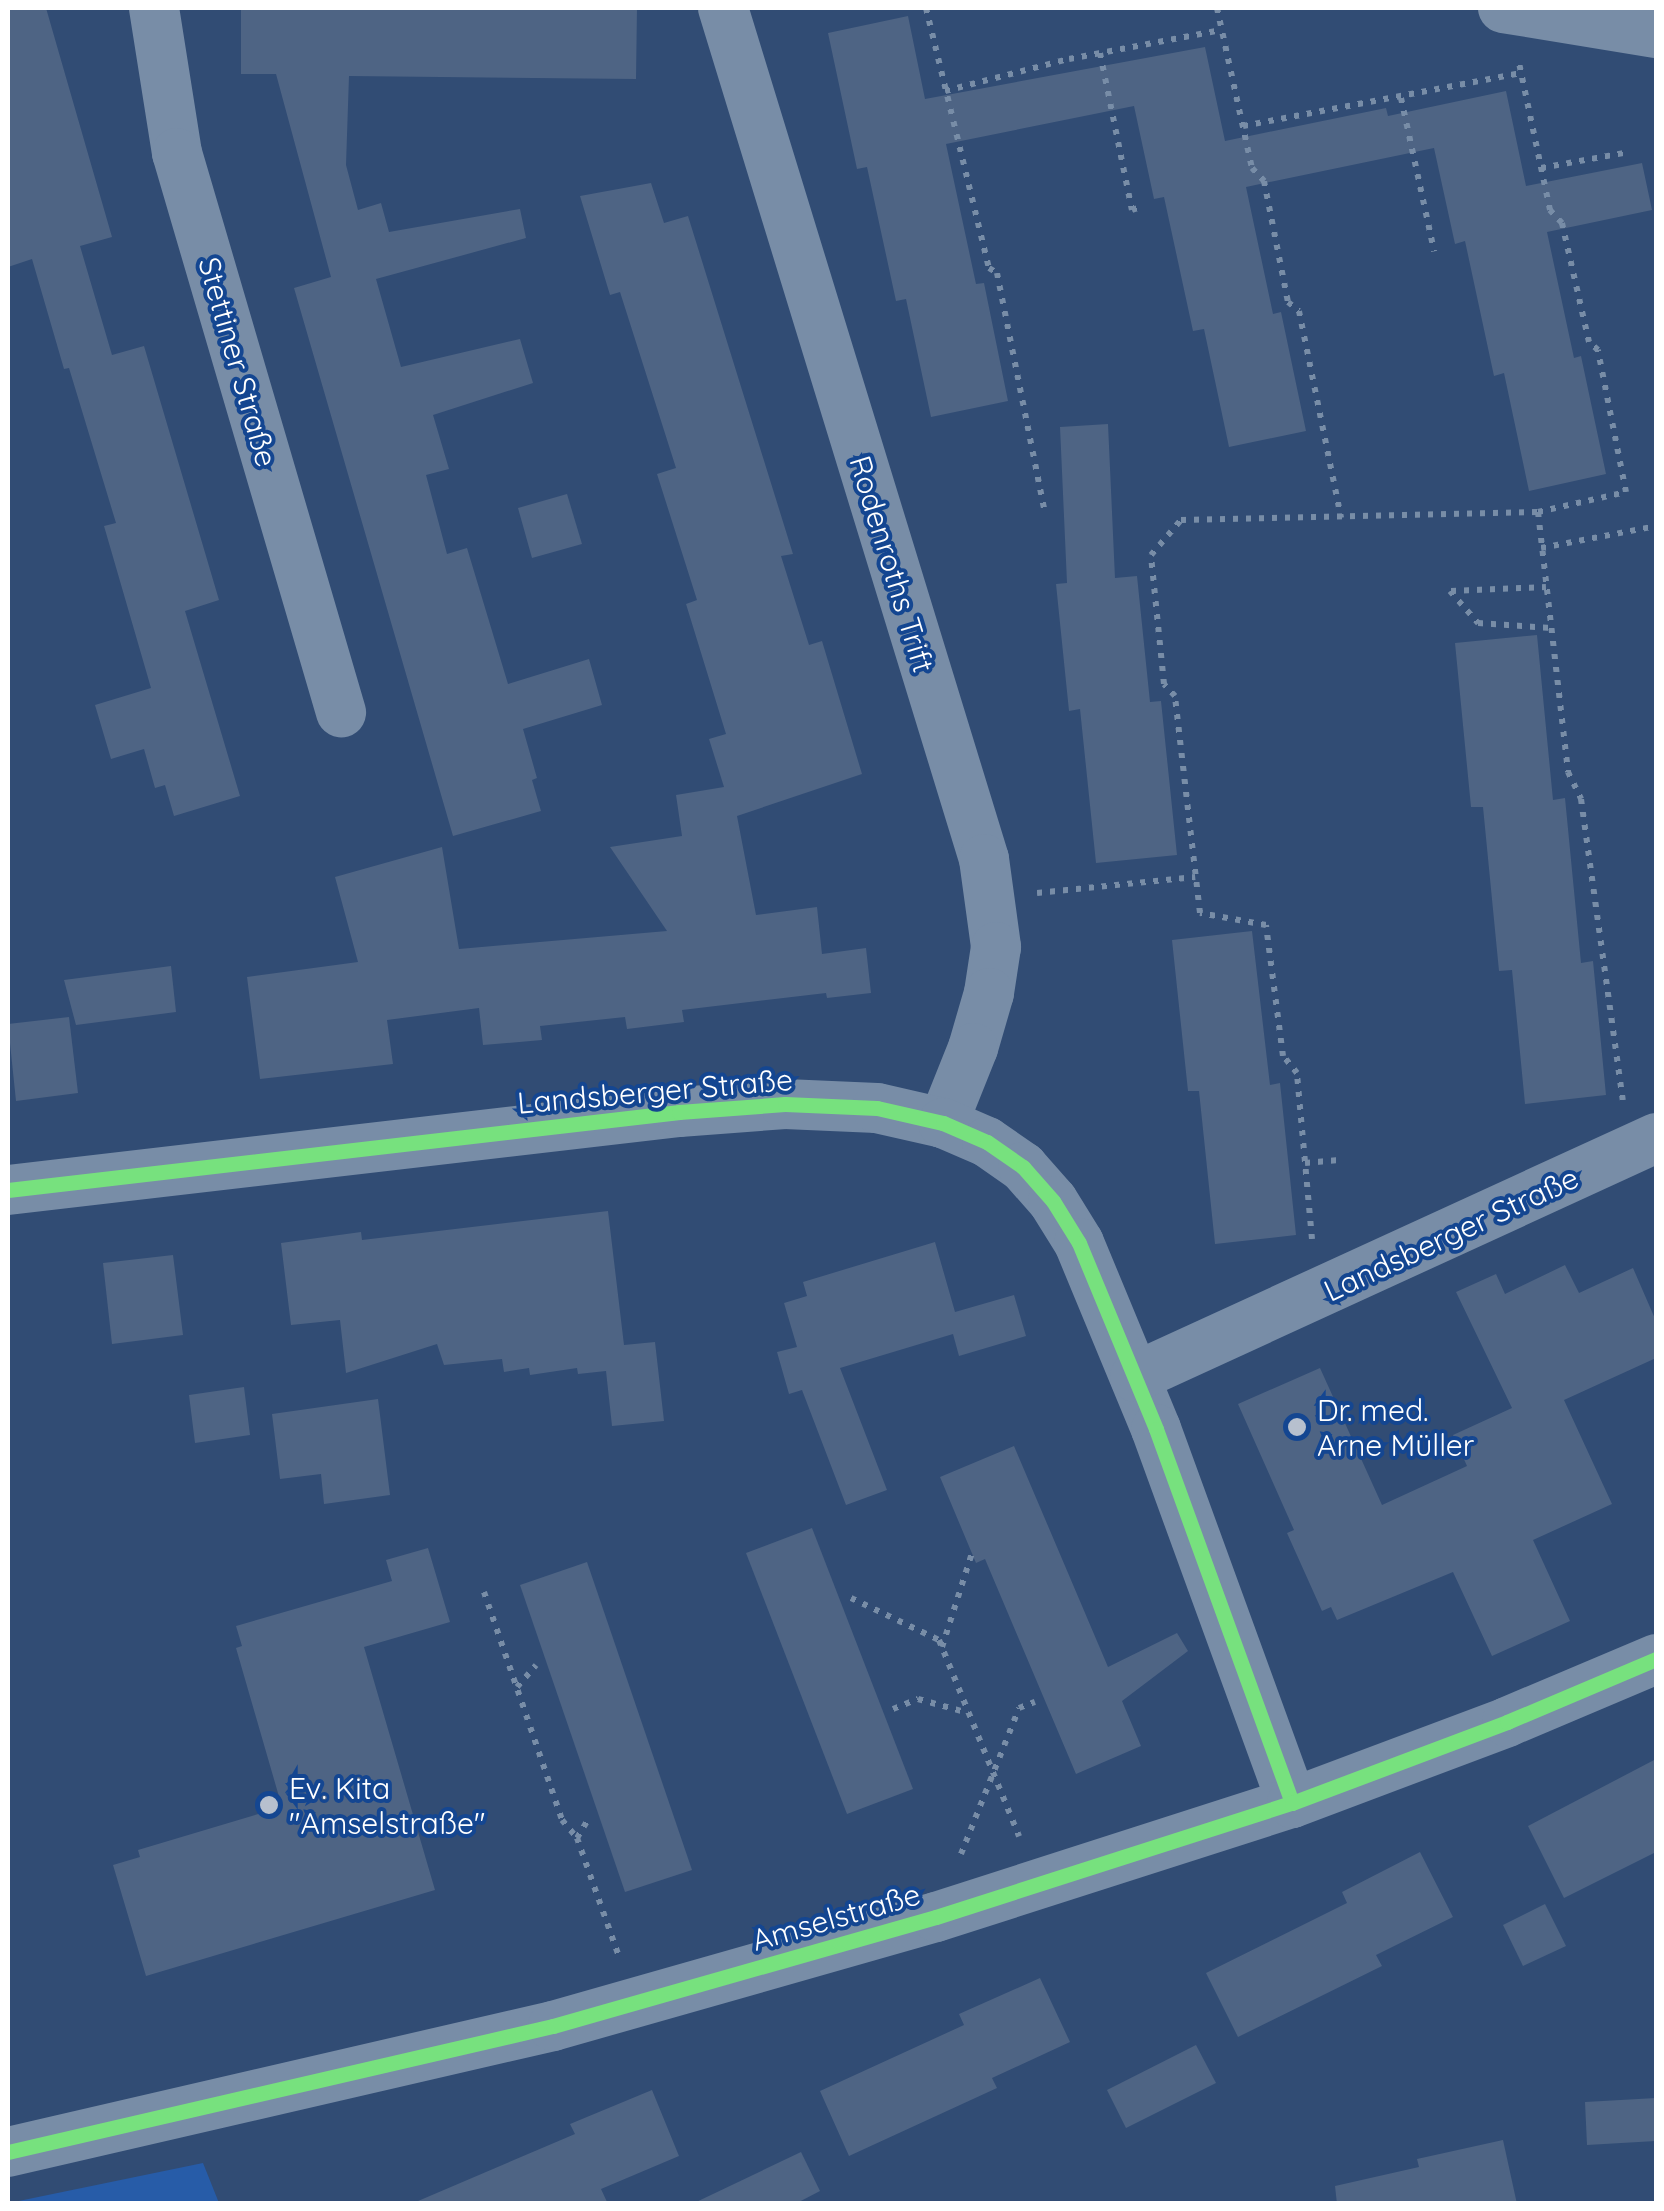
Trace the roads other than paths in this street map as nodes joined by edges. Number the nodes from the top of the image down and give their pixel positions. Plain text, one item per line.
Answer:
1 (154, 8) edge
2 (723, 8) edge
3 (1504, 8) edge
4 (1512, 9) edge
5 (1656, 34) edge
6 (341, 712) dead end
7 (942, 1123) junction
8 (1643, 1145) edge
9 (8, 1190) edge
10 (1136, 1378) junction
11 (1656, 1659) edge
12 (1292, 1803) junction
13 (8, 2152) edge

1 - 6 street, Stettiner Straße
2 - 7 street, Rodenroths Trift
3 - 4 street
4 - 5 street
7 - 9 street, Landsberger Straße
7 - 10 street, Landsberger Straße
8 - 10 street, Landsberger Straße
10 - 12 street, Landsberger Straße
11 - 12 street, Amselstraße
12 - 13 street, Amselstraße

